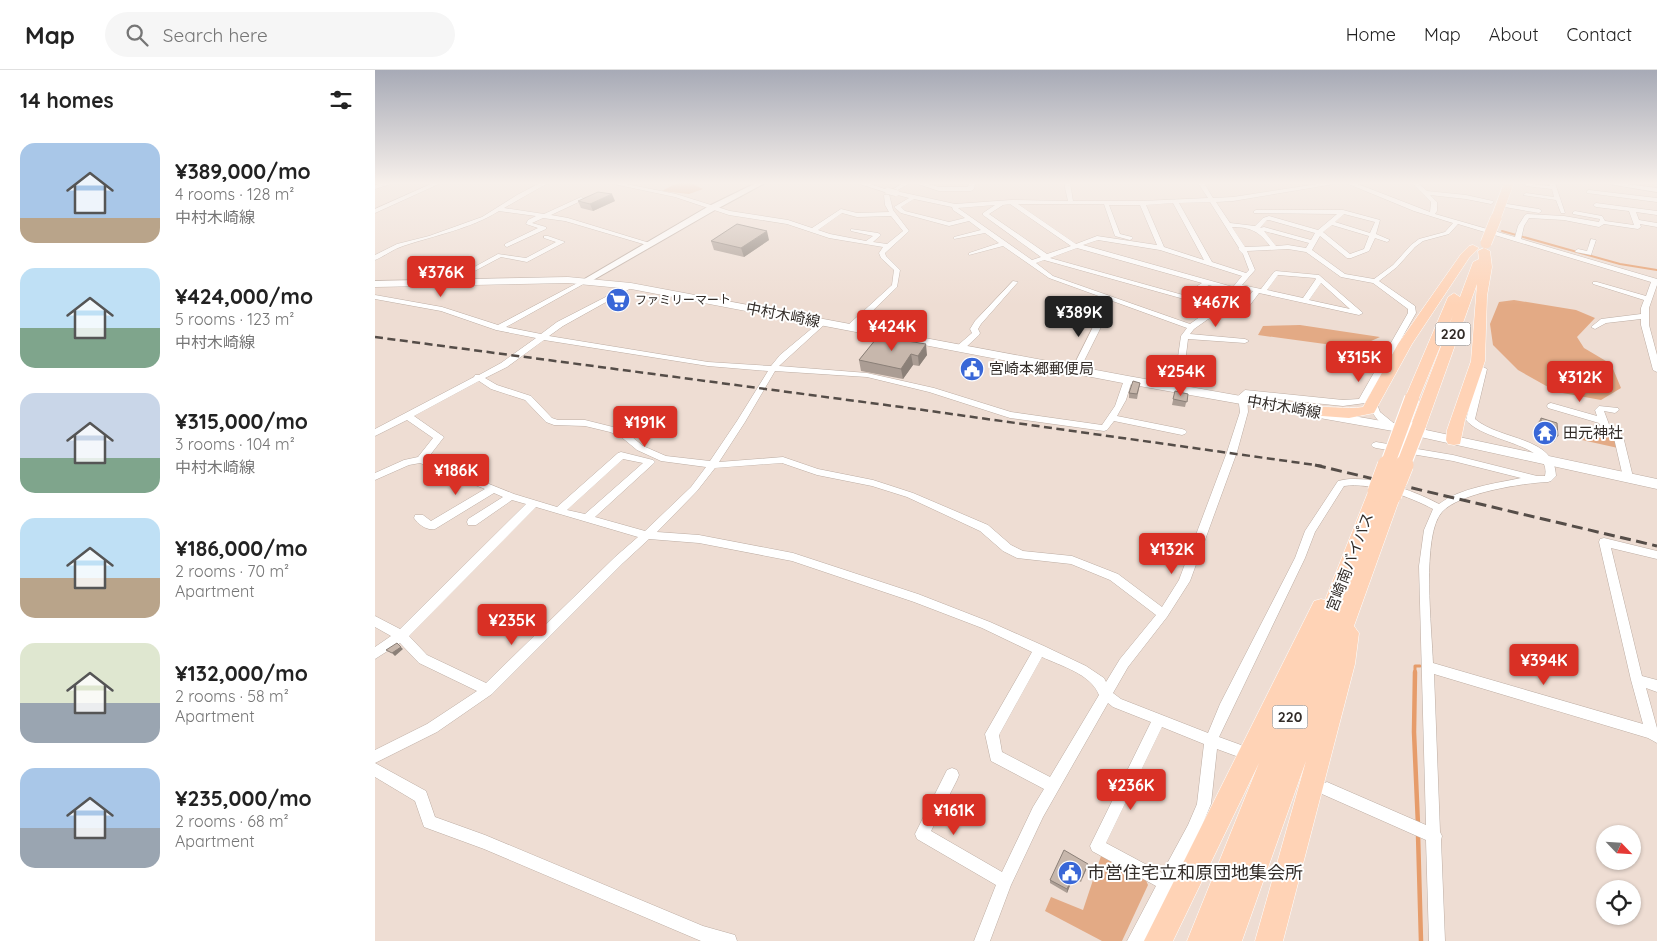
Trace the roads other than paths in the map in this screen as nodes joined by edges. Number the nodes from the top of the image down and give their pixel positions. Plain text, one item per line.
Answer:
1 (1456, 223) edge
2 (467, 224) edge
3 (529, 224) edge
4 (582, 224) edge
5 (685, 224) edge
6 (792, 224) edge
7 (823, 224) edge
8 (900, 224) edge
9 (975, 224) edge
10 (998, 224) edge
11 (1042, 224) edge
12 (1113, 224) edge
13 (1150, 224) edge
14 (1187, 224) edge
15 (1263, 224) edge
16 (1289, 224) edge
17 (1328, 224) edge
18 (1335, 224) edge
19 (1377, 224) edge
20 (1459, 224) edge
21 (1488, 224) edge
22 (1522, 224) edge
23 (1621, 224) edge
24 (1638, 224) edge
25 (1227, 225) joint
26 (853, 230) dead end
27 (812, 231) junction
28 (985, 231) junction
29 (1319, 232) junction
30 (1373, 235) junction
31 (546, 237) dead end
32 (1519, 237) junction
33 (957, 238) dead end
34 (1387, 240) dead end
35 (1593, 240) dead end
36 (1311, 242) junction
37 (1410, 242) dead end
38 (1418, 242) junction
39 (867, 243) junction
40 (650, 244) junction
41 (1003, 244) junction
42 (507, 245) dead end
43 (1480, 245) junction
44 (887, 246) junction
45 (1074, 246) junction
46 (1160, 248) junction
47 (1275, 248) junction
48 (1241, 249) junction
49 (1308, 250) junction
50 (971, 254) dead end
51 (1045, 257) junction
52 (375, 258) edge
53 (1030, 263) junction
54 (1210, 264) junction
55 (1646, 269) dead end
56 (1247, 276) junction
57 (1320, 279) junction
58 (1654, 280) edge
59 (585, 281) junction
60 (450, 282) junction
61 (1015, 282) dead end
62 (1375, 282) junction
63 (1208, 283) junction
64 (1595, 283) dead end
65 (375, 284) edge
66 (631, 286) junction
67 (1236, 288) junction
68 (1260, 291) junction
69 (375, 297) edge
70 (1652, 299) edge
71 (1305, 302) junction
72 (1244, 307) dead end
73 (1647, 315) junction
74 (1102, 317) dead end
75 (822, 322) junction
76 (1191, 327) junction
77 (1595, 327) dead end
78 (499, 328) junction
79 (850, 328) junction
80 (1185, 336) junction
81 (542, 337) junction
82 (1245, 341) dead end
83 (960, 348) junction
84 (1076, 369) junction
85 (1483, 369) dead end
86 (772, 370) junction
87 (1657, 370) edge
88 (478, 378) junction
89 (1128, 380) junction
90 (1173, 388) junction
91 (1243, 400) junction
92 (1373, 404) junction
93 (1551, 406) dead end
94 (1615, 410) dead end
95 (1314, 412) junction
96 (407, 416) junction
97 (1113, 418) junction
98 (1603, 421) junction
99 (1393, 427) junction
100 (1182, 432) dead end
101 (375, 433) edge
102 (1455, 440) junction
103 (1376, 445) dead end
104 (653, 459) junction
105 (421, 460) junction
106 (1549, 461) junction
107 (711, 465) junction
108 (375, 477) edge
109 (1628, 477) junction
110 (1533, 478) junction
111 (1657, 484) edge
112 (493, 489) junction
113 (1384, 494) junction
114 (511, 496) junction
115 (534, 503) junction
116 (1439, 508) junction
117 (559, 511) junction
118 (419, 518) dead end
119 (588, 518) junction
120 (472, 522) dead end
121 (647, 534) junction
122 (1357, 544) junction
123 (1657, 554) edge
124 (1359, 586) junction
125 (1163, 614) junction
126 (375, 621) edge
127 (401, 636) junction
128 (1040, 650) junction
129 (375, 654) edge
130 (1428, 667) junction
131 (1637, 680) junction
132 (1657, 686) edge
133 (488, 690) junction
134 (1105, 694) junction
135 (1159, 720) junction
136 (1654, 735) edge
137 (1211, 740) junction
138 (1236, 750) dead end
139 (375, 757) edge
140 (375, 770) edge
141 (951, 775) dead end
142 (1053, 786) junction
143 (1327, 789) dead end
144 (1435, 836) junction
145 (1005, 882) junction
146 (1164, 882) junction
147 (729, 941) edge
148 (982, 941) edge
149 (1135, 941) edge
150 (1158, 941) edge
151 (1201, 941) edge
152 (1227, 941) edge
153 (1269, 941) edge
154 (1437, 941) edge

1 - 38 street
2 - 52 street
3 - 42 street
4 - 40 street
5 - 40 street
6 - 27 street
7 - 27 street
8 - 44 street
9 - 28 street
10 - 51 street
11 - 45 street
12 - 46 street
13 - 46 street
14 - 54 street
15 - 36 street
16 - 29 street
17 - 29 street
18 - 30 street
19 - 30 street
20 - 32 street
21 - 43 highway, 宮崎南バイパス / 220, bridge
22 - 32 street
23 - 24 street
25 - 47 street
25 - 48 street
26 - 39 street
27 - 39 street
28 - 33 street
28 - 41 street
29 - 30 street
29 - 36 street
30 - 34 street
31 - 60 street
32 - 35 street
32 - 58 street
36 - 49 street
37 - 38 street
38 - 62 street
39 - 44 street
40 - 59 street
41 - 50 street
41 - 53 street
43 - 92 highway
43 - 102 highway
43 - 113 highway, 宮崎南バイパス / 220, bridge
43 - 113 highway, 宮崎南バイパス / 220, bridge
44 - 79 street
45 - 46 street
45 - 51 street
45 - 63 street
46 - 54 street
47 - 48 street
47 - 49 street
48 - 56 street
49 - 62 street
51 - 53 street
51 - 63 street
53 - 76 street
54 - 56 street
55 - 58 street
56 - 67 street
57 - 68 street
57 - 71 street
57 - 71 street
58 - 70 street
59 - 60 main road, 中村木崎線
59 - 66 main road, 中村木崎線
59 - 78 street
60 - 65 main road, 中村木崎線
61 - 83 street
62 - 91 street
63 - 67 street
64 - 70 street
66 - 75 main road, 中村木崎線
66 - 81 street
67 - 68 street
67 - 76 street
68 - 71 street
68 - 72 street
69 - 78 street
70 - 73 street
73 - 77 street
73 - 87 street
74 - 84 street
75 - 79 main road, 中村木崎線
75 - 86 street
76 - 80 street
78 - 81 street
79 - 83 main road, 中村木崎線
80 - 82 street
80 - 90 street
81 - 86 street
81 - 88 street
83 - 84 main road, 中村木崎線
84 - 89 main road, 中村木崎線
85 - 106 street
86 - 97 street
86 - 107 street
88 - 96 street
88 - 104 street
89 - 90 main road, 中村木崎線
89 - 97 street
90 - 91 main road, 中村木崎線
91 - 95 main road, 中村木崎線
91 - 125 street
92 - 95 highway
92 - 99 street
93 - 98 street
94 - 98 street
95 - 99 main road, 中村木崎線
96 - 101 street
96 - 105 street
97 - 100 street
98 - 109 street
99 - 102 main road, 中村木崎線
102 - 106 main road, 中村木崎線
103 - 110 street
104 - 107 street
104 - 117 street
104 - 119 street
105 - 108 street
105 - 112 street
106 - 109 main road, 中村木崎線
106 - 110 street
107 - 121 street
107 - 125 street
109 - 111 main road, 中村木崎線
110 - 116 street
112 - 114 street
112 - 118 street
113 - 122 highway, 宮崎南バイパス / 220
113 - 124 highway, 宮崎南バイパス / 220
114 - 115 street
114 - 120 street
115 - 117 street
115 - 127 street
116 - 130 street
116 - 137 street
117 - 119 street
119 - 121 street
121 - 128 street
121 - 133 street
122 - 150 highway
122 - 151 highway, 宮崎南バイパス / 220
123 - 131 street
124 - 152 highway, 宮崎南バイパス / 220
124 - 153 highway, 220
125 - 134 street
126 - 127 street
127 - 129 street
127 - 133 street
128 - 134 street
128 - 142 street
130 - 136 street
130 - 144 street
131 - 132 street
131 - 136 street
133 - 139 street
134 - 135 street
134 - 142 street
135 - 137 street
135 - 146 street
137 - 138 street
137 - 146 street
140 - 147 street
141 - 145 street
142 - 145 street
143 - 144 street
144 - 154 street
145 - 148 street
146 - 149 street

